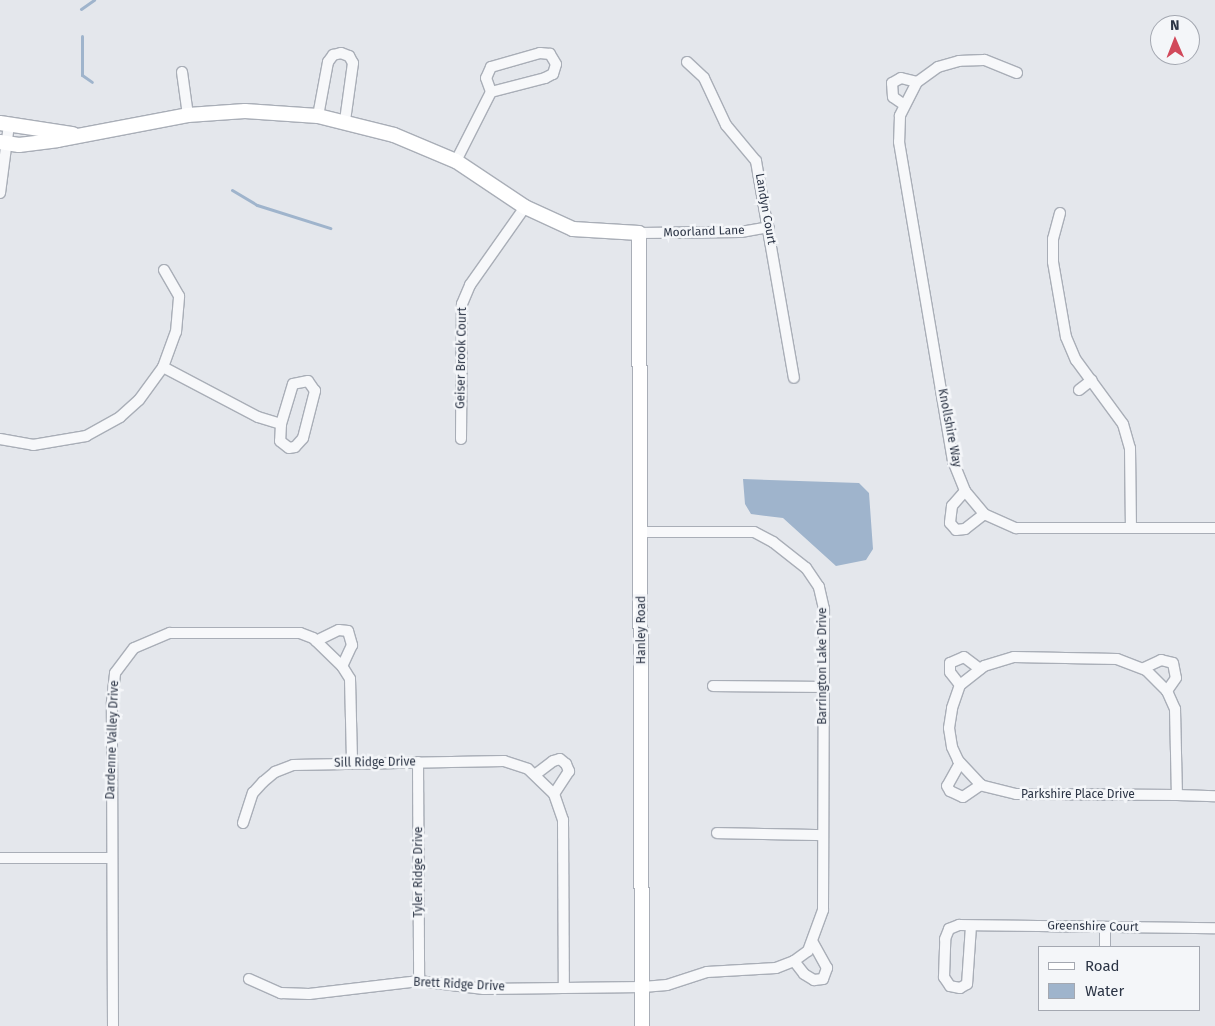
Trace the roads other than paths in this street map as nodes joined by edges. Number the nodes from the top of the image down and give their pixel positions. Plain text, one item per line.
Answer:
1 (687, 62) dead end
2 (182, 72) dead end
3 (1017, 73) dead end
4 (916, 82) junction
5 (491, 92) junction
6 (903, 104) junction
7 (188, 115) junction
8 (318, 116) junction
9 (345, 120) junction
10 (4, 124) edge
11 (76, 134) junction
12 (3, 142) edge
13 (456, 161) junction
14 (0, 193) edge
15 (525, 207) junction
16 (1060, 214) dead end
17 (768, 227) junction
18 (639, 234) junction
19 (164, 270) dead end
20 (163, 367) junction
21 (794, 378) dead end
22 (1092, 380) junction
23 (1079, 390) dead end
24 (281, 424) junction
25 (0, 439) edge
26 (461, 439) dead end
27 (965, 491) junction
28 (984, 514) junction
29 (1131, 527) junction
30 (1215, 528) edge
31 (641, 532) junction
32 (316, 641) junction
33 (342, 666) junction
34 (1144, 668) junction
35 (980, 669) junction
36 (960, 685) junction
37 (713, 686) dead end
38 (824, 688) junction
39 (1167, 691) junction
40 (418, 762) junction
41 (960, 763) junction
42 (352, 764) junction
43 (536, 774) junction
44 (981, 785) junction
45 (554, 794) junction
46 (1176, 795) junction
47 (1215, 796) edge
48 (243, 822) dead end
49 (717, 834) dead end
50 (823, 835) junction
51 (0, 858) edge
52 (110, 858) junction
53 (971, 926) junction
54 (1105, 928) junction
55 (1215, 928) edge
56 (813, 943) junction
57 (1105, 946) edge
58 (794, 961) junction
59 (249, 979) dead end
60 (419, 982) junction
61 (643, 987) junction
62 (564, 988) junction
63 (113, 1026) edge
64 (642, 1026) edge

1 - 17 street, Landyn Court
2 - 7 street
3 - 4 street, Knollshire Way
4 - 6 street, Knollshire Way
4 - 6 street
5 - 5 street
5 - 13 street
6 - 27 street, Knollshire Way
7 - 8 street
7 - 11 street
8 - 9 street
8 - 9 street
9 - 13 street
10 - 11 street
10 - 12 street
11 - 12 street
12 - 14 street
13 - 15 street
15 - 18 street
15 - 26 street, Geiser Brook Court
16 - 22 street
17 - 18 street, Moorland Lane
17 - 21 street, Landyn Court
18 - 31 street, Hanley Road
19 - 20 street
20 - 24 street
20 - 25 street
22 - 23 street
22 - 29 street
24 - 24 street
27 - 28 street, Knollshire Way
27 - 28 street
28 - 29 street, Knollshire Way
29 - 30 street, Knollshire Way
31 - 38 street, Barrington Lake Drive
31 - 61 street, Hanley Road
32 - 33 street, Dardenne Valley Drive
32 - 33 street
32 - 52 street, Dardenne Valley Drive
33 - 42 street, Dardenne Valley Drive
34 - 35 street
34 - 39 street
34 - 39 street
35 - 36 street
35 - 36 street
36 - 41 street
37 - 38 street
38 - 50 street, Barrington Lake Drive
39 - 46 street
40 - 42 street, Sill Ridge Drive
40 - 43 street, Sill Ridge Drive
40 - 60 street, Tyler Ridge Drive
41 - 44 street
41 - 44 street
42 - 48 street, Sill Ridge Drive
43 - 45 street, Sill Ridge Drive
43 - 45 street
44 - 46 street, Parkshire Place Drive
45 - 62 street, Sill Ridge Drive
46 - 47 street, Parkshire Place Drive
49 - 50 street
50 - 56 street, Barrington Lake Drive
51 - 52 street
52 - 63 street, Dardenne Valley Drive
53 - 53 street, Greenshire Court
53 - 54 street, Greenshire Court
54 - 55 street, Greenshire Court
54 - 57 street
56 - 58 street, Barrington Lake Drive
56 - 58 street
58 - 61 street, Barrington Lake Drive
59 - 60 street, Brett Ridge Drive
60 - 62 street, Brett Ridge Drive
61 - 62 street, Brett Ridge Drive
61 - 64 street, Hanley Road

